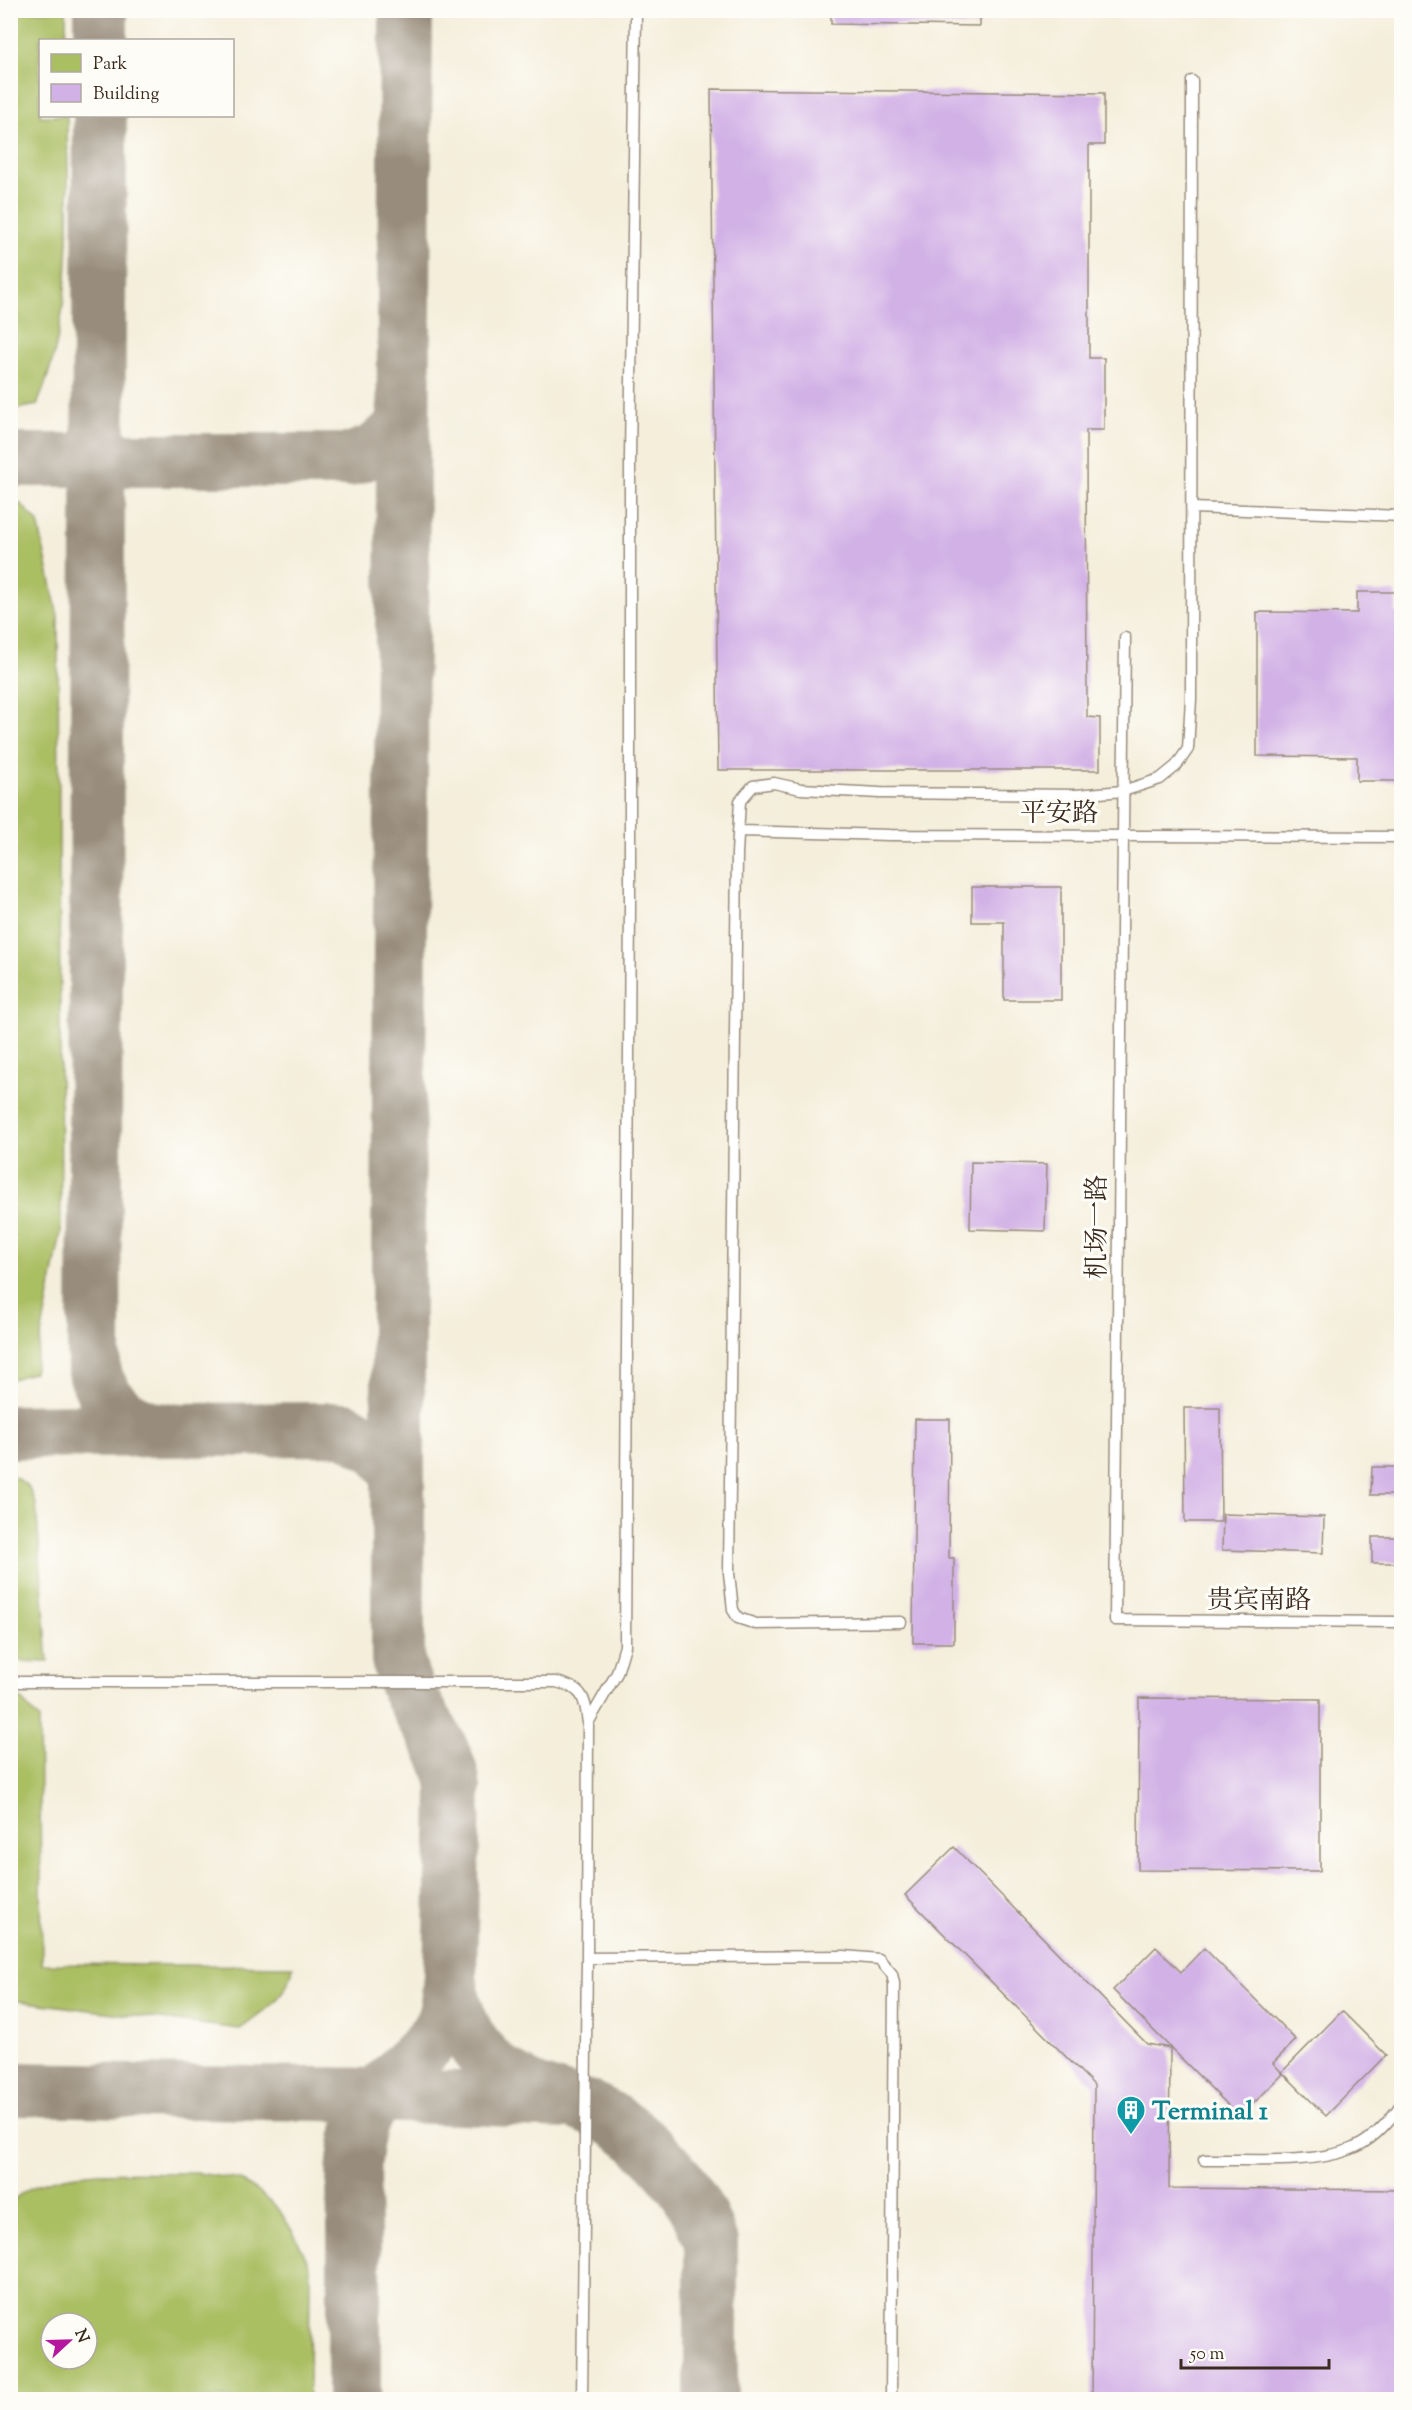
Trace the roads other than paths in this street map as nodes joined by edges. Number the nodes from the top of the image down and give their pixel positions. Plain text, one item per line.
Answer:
1 (636, 10) edge
2 (1192, 81) dead end
3 (1192, 508) junction
4 (1401, 516) edge
5 (1125, 638) dead end
6 (1123, 791) junction
7 (738, 831) junction
8 (1121, 834) junction
9 (1401, 837) edge
10 (1115, 1620) joint
11 (901, 1622) dead end
12 (1401, 1622) edge
13 (10, 1682) edge
14 (588, 1723) junction
15 (587, 1958) junction
16 (1401, 2103) edge
17 (1204, 2160) dead end
18 (582, 2400) edge
19 (891, 2400) edge

1 - 14 lane
2 - 3 lane
3 - 4 lane
3 - 6 lane
5 - 6 lane, 机场一路
6 - 7 lane
6 - 8 lane, 机场一路
7 - 8 lane, 平安路
7 - 11 lane
8 - 9 lane, 平安路
8 - 10 lane, 机场一路
10 - 12 lane, 贵宾南路
13 - 14 lane
14 - 15 lane
15 - 18 lane
15 - 19 lane
16 - 17 lane

